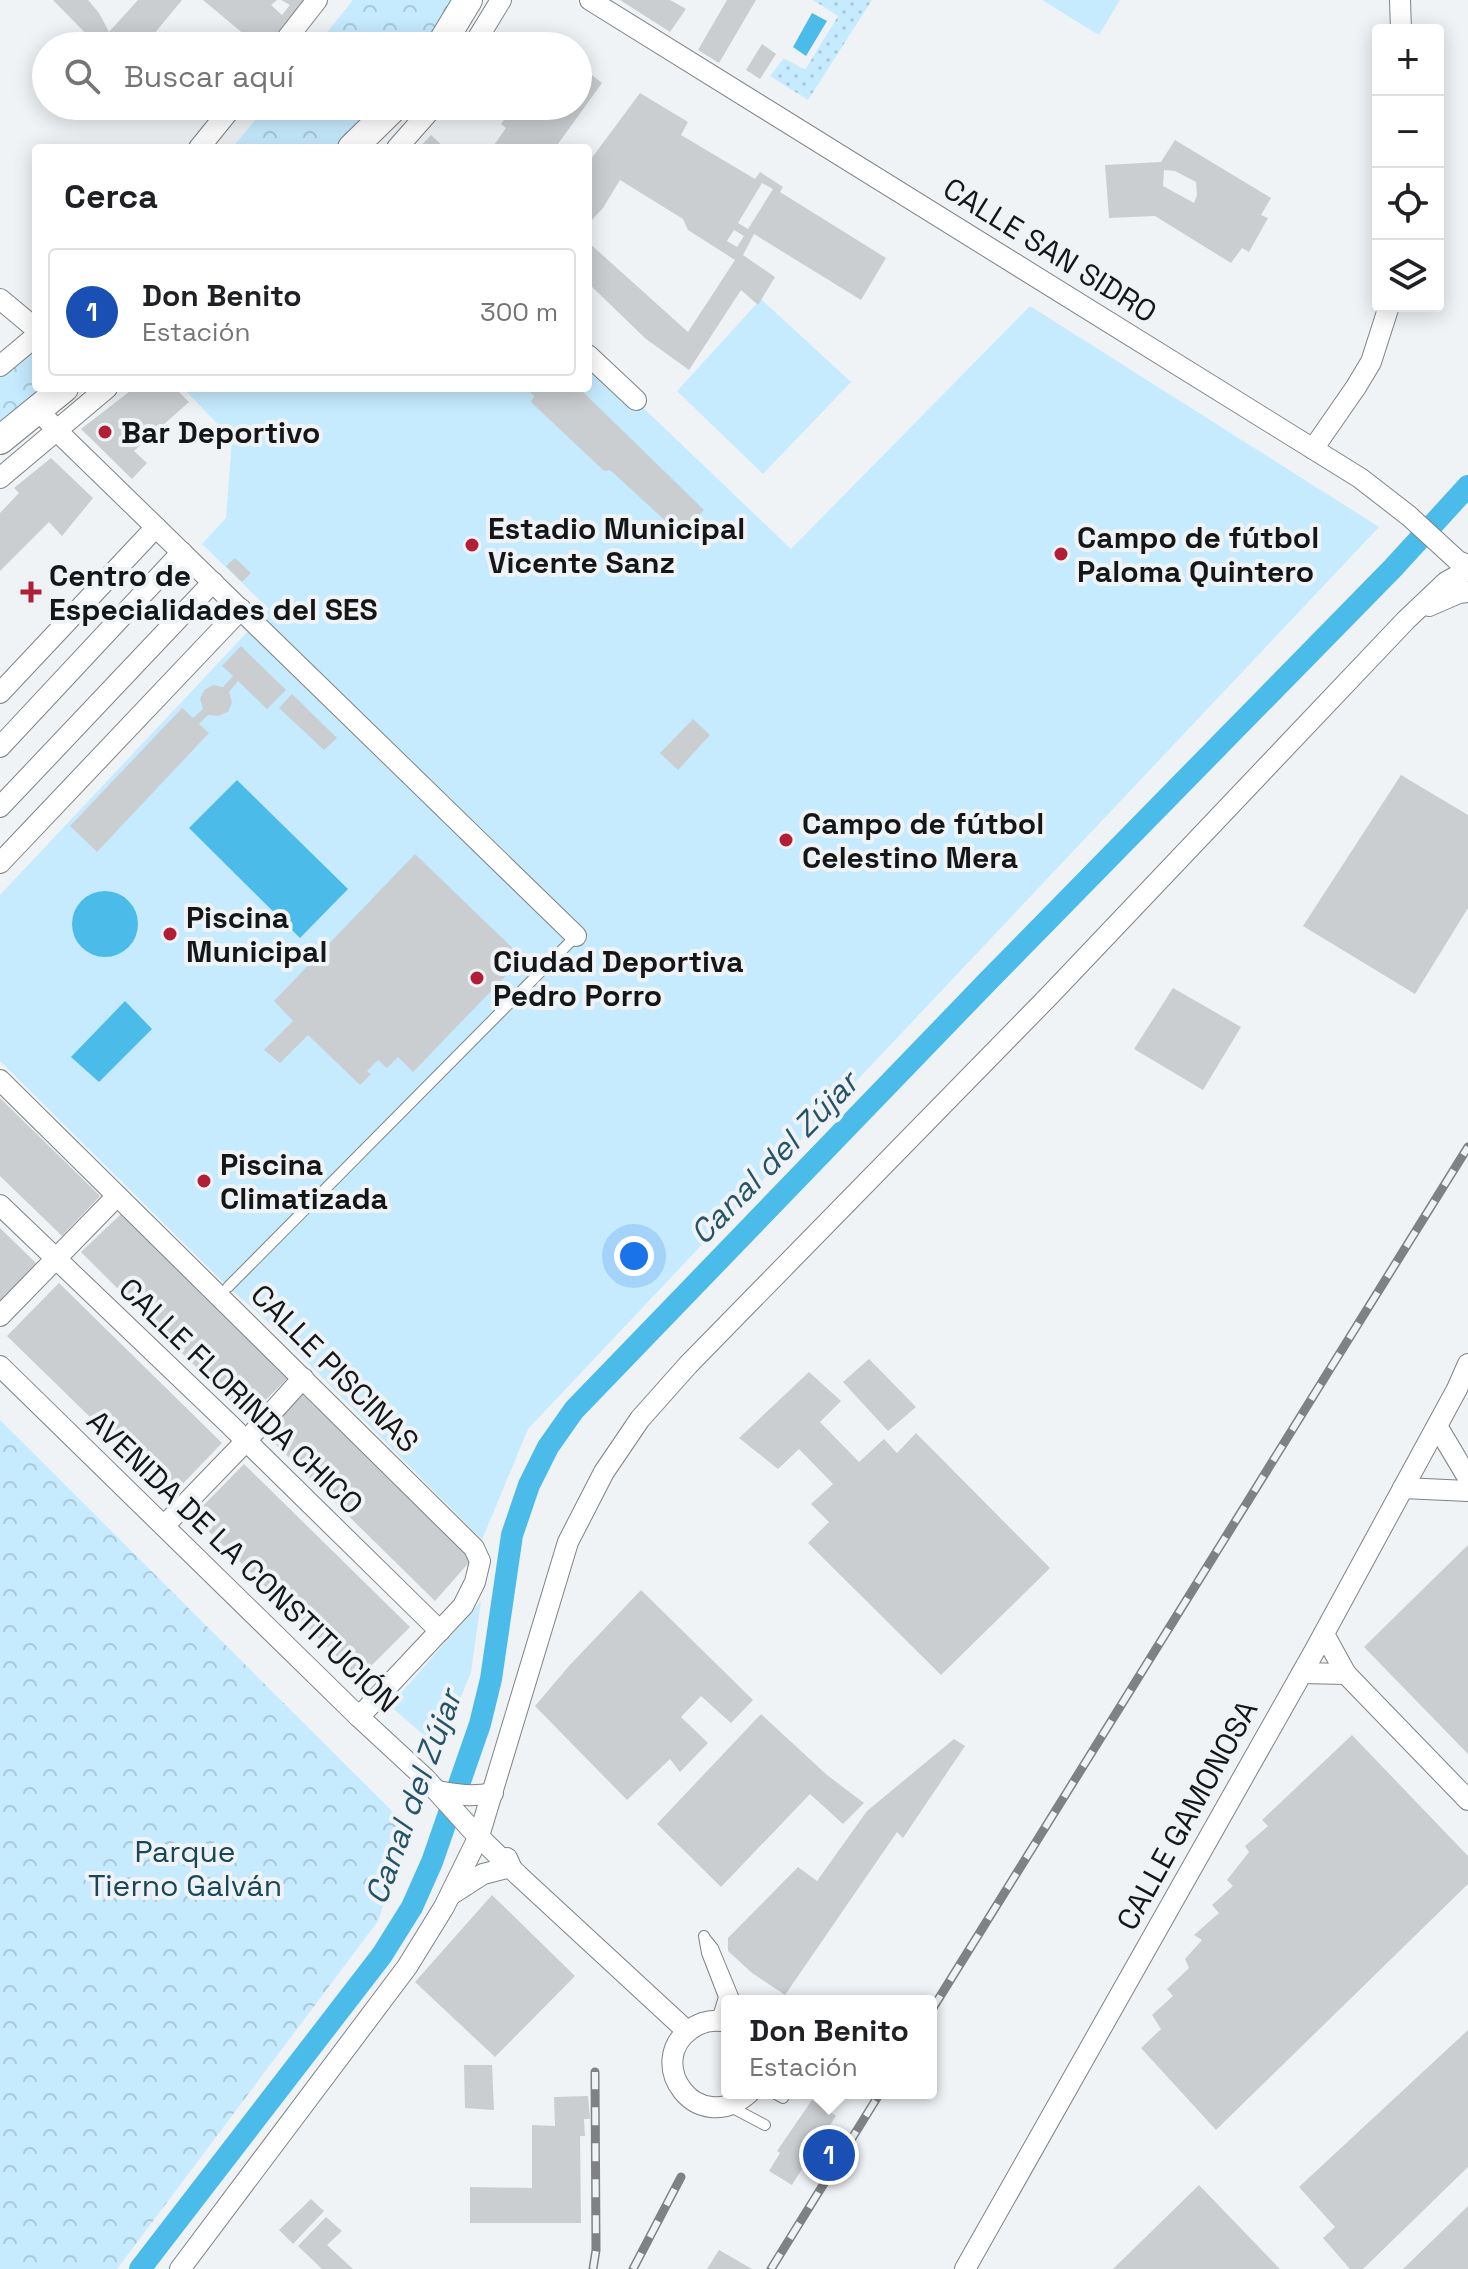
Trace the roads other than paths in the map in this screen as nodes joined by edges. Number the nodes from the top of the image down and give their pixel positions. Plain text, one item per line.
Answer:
1 (317, 0) edge
2 (468, 0) edge
3 (501, 0) edge
4 (590, 0) edge
5 (1400, 0) edge
6 (1401, 24) edge
7 (292, 32) edge
8 (449, 32) edge
9 (482, 32) edge
10 (222, 120) edge
11 (381, 120) edge
12 (422, 120) edge
13 (202, 144) edge
14 (356, 144) edge
15 (401, 144) edge
16 (0, 299) edge
17 (1387, 312) edge
18 (32, 326) edge
19 (32, 339) edge
20 (592, 359) edge
21 (0, 366) edge
22 (62, 392) edge
23 (100, 392) edge
24 (636, 400) dead end
25 (47, 420) junction
26 (0, 440) edge
27 (1313, 449) junction
28 (0, 478) edge
29 (156, 527) junction
30 (1443, 546) junction
31 (1468, 547) edge
32 (182, 552) junction
33 (1468, 567) edge
34 (213, 582) junction
35 (1446, 582) junction
36 (1468, 592) edge
37 (241, 609) junction
38 (1415, 612) junction
39 (0, 693) edge
40 (0, 747) edge
41 (0, 807) edge
42 (0, 863) edge
43 (576, 936) joint
44 (0, 1080) edge
45 (117, 1196) junction
46 (0, 1205) edge
47 (55, 1258) junction
48 (228, 1287) dead end
49 (0, 1316) edge
50 (1468, 1364) edge
51 (0, 1366) edge
52 (303, 1378) junction
53 (1463, 1382) edge
54 (1437, 1426) junction
55 (246, 1441) junction
56 (1468, 1478) edge
57 (1403, 1488) junction
58 (1468, 1491) edge
59 (164, 1526) junction
60 (440, 1631) junction
61 (1324, 1634) junction
62 (1302, 1673) junction
63 (1346, 1674) junction
64 (359, 1717) junction
65 (434, 1787) junction
66 (1468, 1800) edge
67 (480, 1816) junction
68 (511, 1867) junction
69 (449, 1896) junction
70 (723, 1995) edge
71 (733, 1995) edge
72 (721, 2021) edge
73 (687, 2031) junction
74 (742, 2099) edge
75 (729, 2106) junction
76 (765, 2125) dead end
77 (180, 2269) edge
78 (965, 2269) edge

1 - 7 street
2 - 8 main road
3 - 9 street
4 - 27 street, CALLE SAN SIDRO
5 - 6 street
10 - 13 street
11 - 14 main road
12 - 15 street
16 - 18 street
17 - 27 street
19 - 21 street
20 - 24 street
22 - 25 main road
23 - 25 street
25 - 26 main road
25 - 28 street
25 - 29 street
27 - 30 street, CALLE SAN SIDRO
29 - 32 street
29 - 39 street
30 - 31 street
30 - 33 street, CALLE SAN SIDRO
30 - 35 street
32 - 34 street
32 - 40 street
33 - 35 street
34 - 37 street
34 - 41 street
35 - 38 street
36 - 38 street
37 - 42 street
37 - 43 street
38 - 67 street
43 - 48 lane
44 - 45 street, CALLE PISCINAS
45 - 47 street
45 - 52 street, CALLE PISCINAS
46 - 47 street, CALLE FLORINDA CHICO
47 - 49 street
47 - 55 street, CALLE FLORINDA CHICO
50 - 53 street, CALLE GAMONOSA
51 - 59 street, AVENIDA DE LA CONSTITUCIÓN
52 - 55 street
52 - 60 street, CALLE PISCINAS
53 - 54 street, CALLE GAMONOSA
54 - 56 street
54 - 57 street, CALLE GAMONOSA
55 - 59 street
55 - 60 street, CALLE FLORINDA CHICO
57 - 58 street
57 - 61 street, CALLE GAMONOSA
59 - 64 street, AVENIDA DE LA CONSTITUCIÓN
60 - 64 street, CALLE PISCINAS
61 - 62 street, CALLE GAMONOSA
61 - 63 street
62 - 63 street
62 - 78 street, CALLE GAMONOSA
63 - 66 street
64 - 65 street, AVENIDA DE LA CONSTITUCIÓN
65 - 67 street, AVENIDA DE LA CONSTITUCIÓN
65 - 67 street
67 - 68 street, AVENIDA DE LA CONSTITUCIÓN
67 - 69 street
68 - 69 street
68 - 73 street, AVENIDA DE LA CONSTITUCIÓN
69 - 77 street
70 - 71 lane
72 - 73 street
73 - 75 street
74 - 75 street
75 - 76 lane

